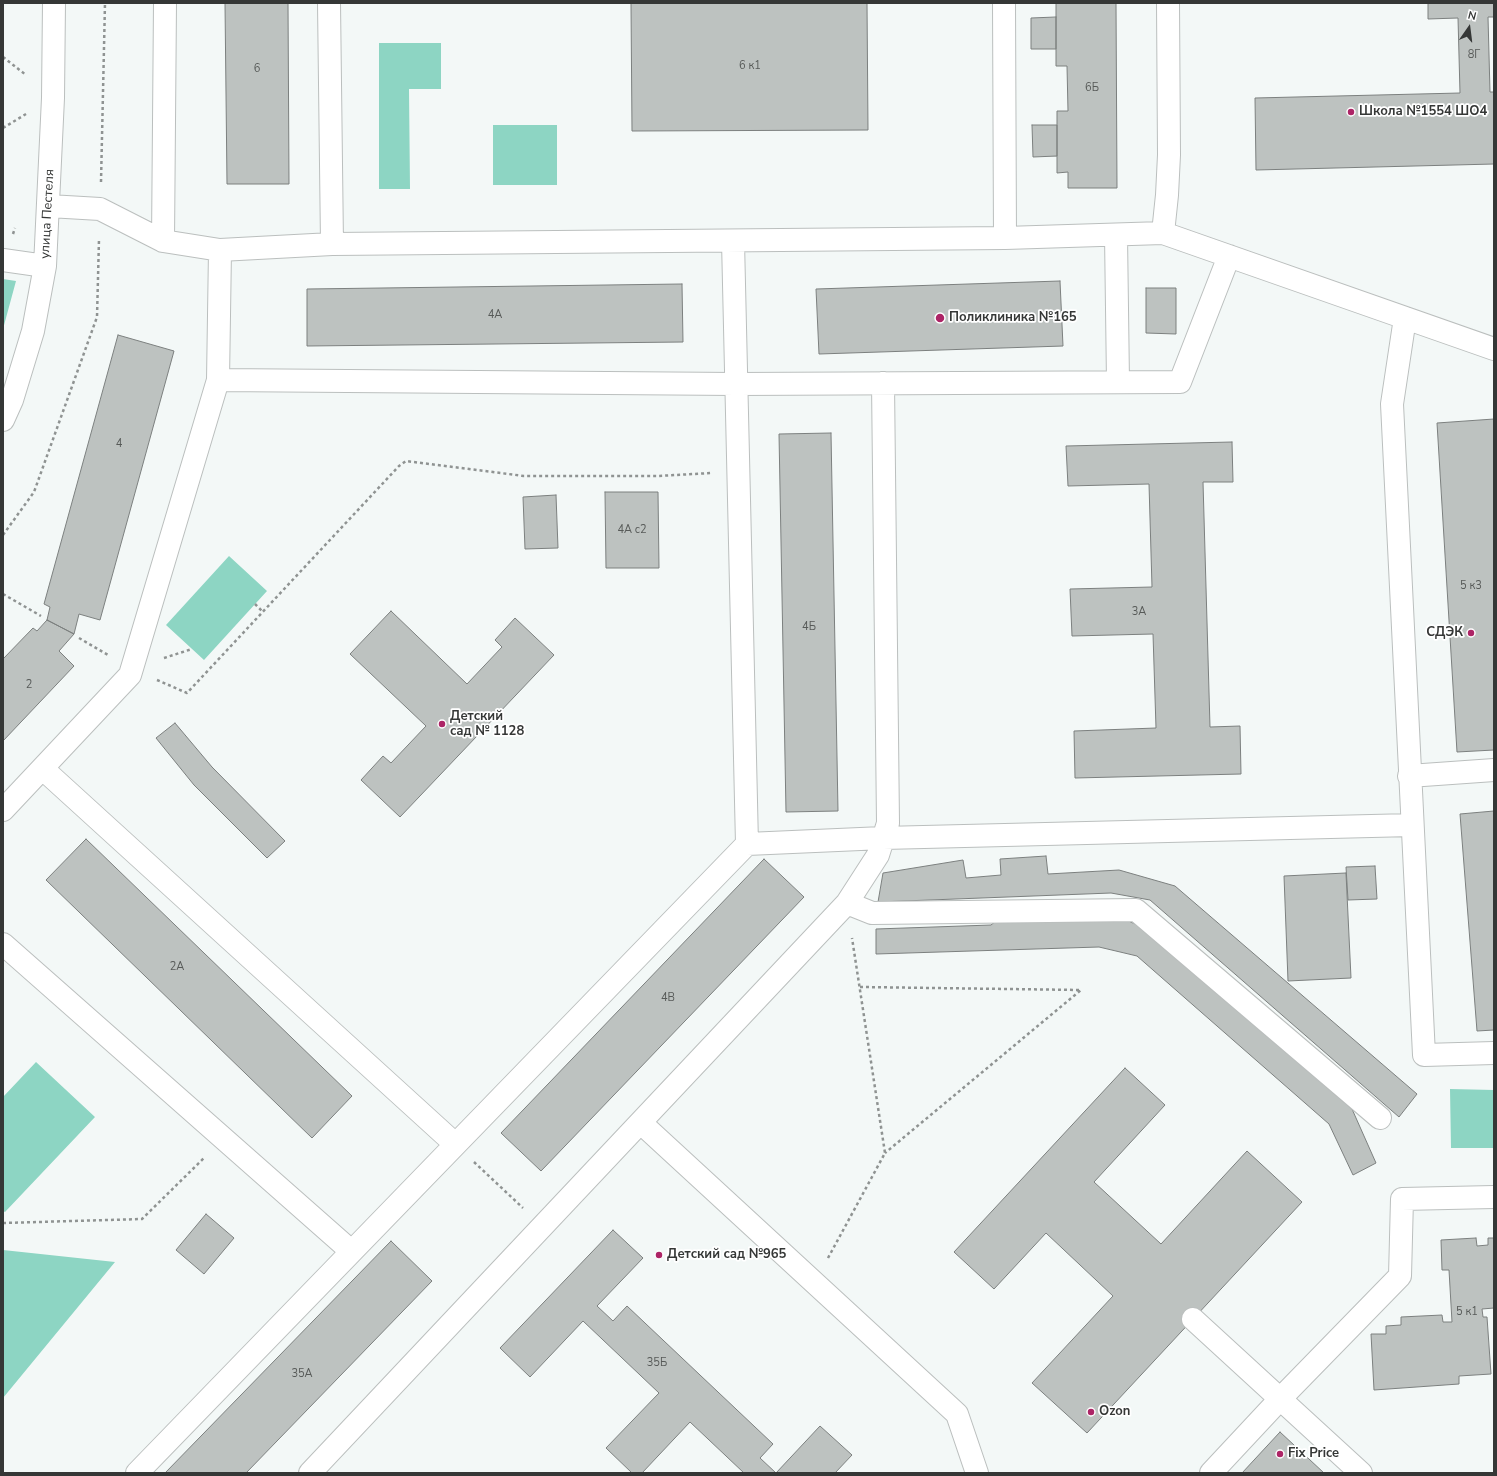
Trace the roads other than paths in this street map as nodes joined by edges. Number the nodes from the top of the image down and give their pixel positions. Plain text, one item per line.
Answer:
1 (54, 3) edge
2 (166, 3) edge
3 (329, 3) edge
4 (1004, 3) edge
5 (1168, 3) edge
6 (49, 206) junction
7 (1163, 233) junction
8 (1116, 235) junction
9 (1005, 238) junction
10 (163, 241) junction
11 (733, 241) junction
12 (332, 244) junction
13 (220, 250) junction
14 (1229, 256) junction
15 (3, 260) edge
16 (45, 266) junction
17 (1405, 318) junction
18 (1494, 349) edge
19 (218, 380) junction
20 (1118, 382) junction
21 (883, 383) junction
22 (736, 384) junction
23 (3, 420) edge
24 (43, 769) junction
25 (1494, 770) edge
26 (1409, 776) junction
27 (3, 810) edge
28 (1412, 825) junction
29 (883, 838) junction
30 (747, 844) junction
31 (847, 903) junction
32 (3, 944) edge
33 (1494, 1053) edge
34 (1380, 1118) dead end
35 (641, 1122) junction
36 (455, 1144) junction
37 (1494, 1197) edge
38 (351, 1251) junction
39 (1193, 1319) dead end
40 (1281, 1398) junction
41 (136, 1473) edge
42 (310, 1473) edge
43 (977, 1473) edge
44 (1211, 1473) edge
45 (1361, 1473) edge

1 - 6 street, улица Пестеля
2 - 10 street
3 - 12 street
4 - 9 street
5 - 7 street
6 - 10 street
6 - 16 street, улица Пестеля
7 - 8 street
7 - 14 street
8 - 9 street
8 - 20 street
9 - 11 street
10 - 13 street
11 - 12 street
11 - 22 street
12 - 13 street
13 - 19 street
14 - 17 street
14 - 20 street
15 - 16 street
16 - 23 street, улица Пестеля
17 - 18 street
17 - 26 street
19 - 22 street
19 - 24 street
20 - 21 street
21 - 22 street
21 - 29 street
22 - 30 street
24 - 27 street
24 - 36 street
25 - 26 street
26 - 28 street
28 - 29 street
28 - 33 street
29 - 30 street
29 - 31 street
30 - 36 street
31 - 34 street
31 - 35 street
32 - 38 street
35 - 42 street
35 - 43 street
36 - 38 street
37 - 40 street
38 - 41 street
39 - 40 street
40 - 44 street
40 - 45 street

